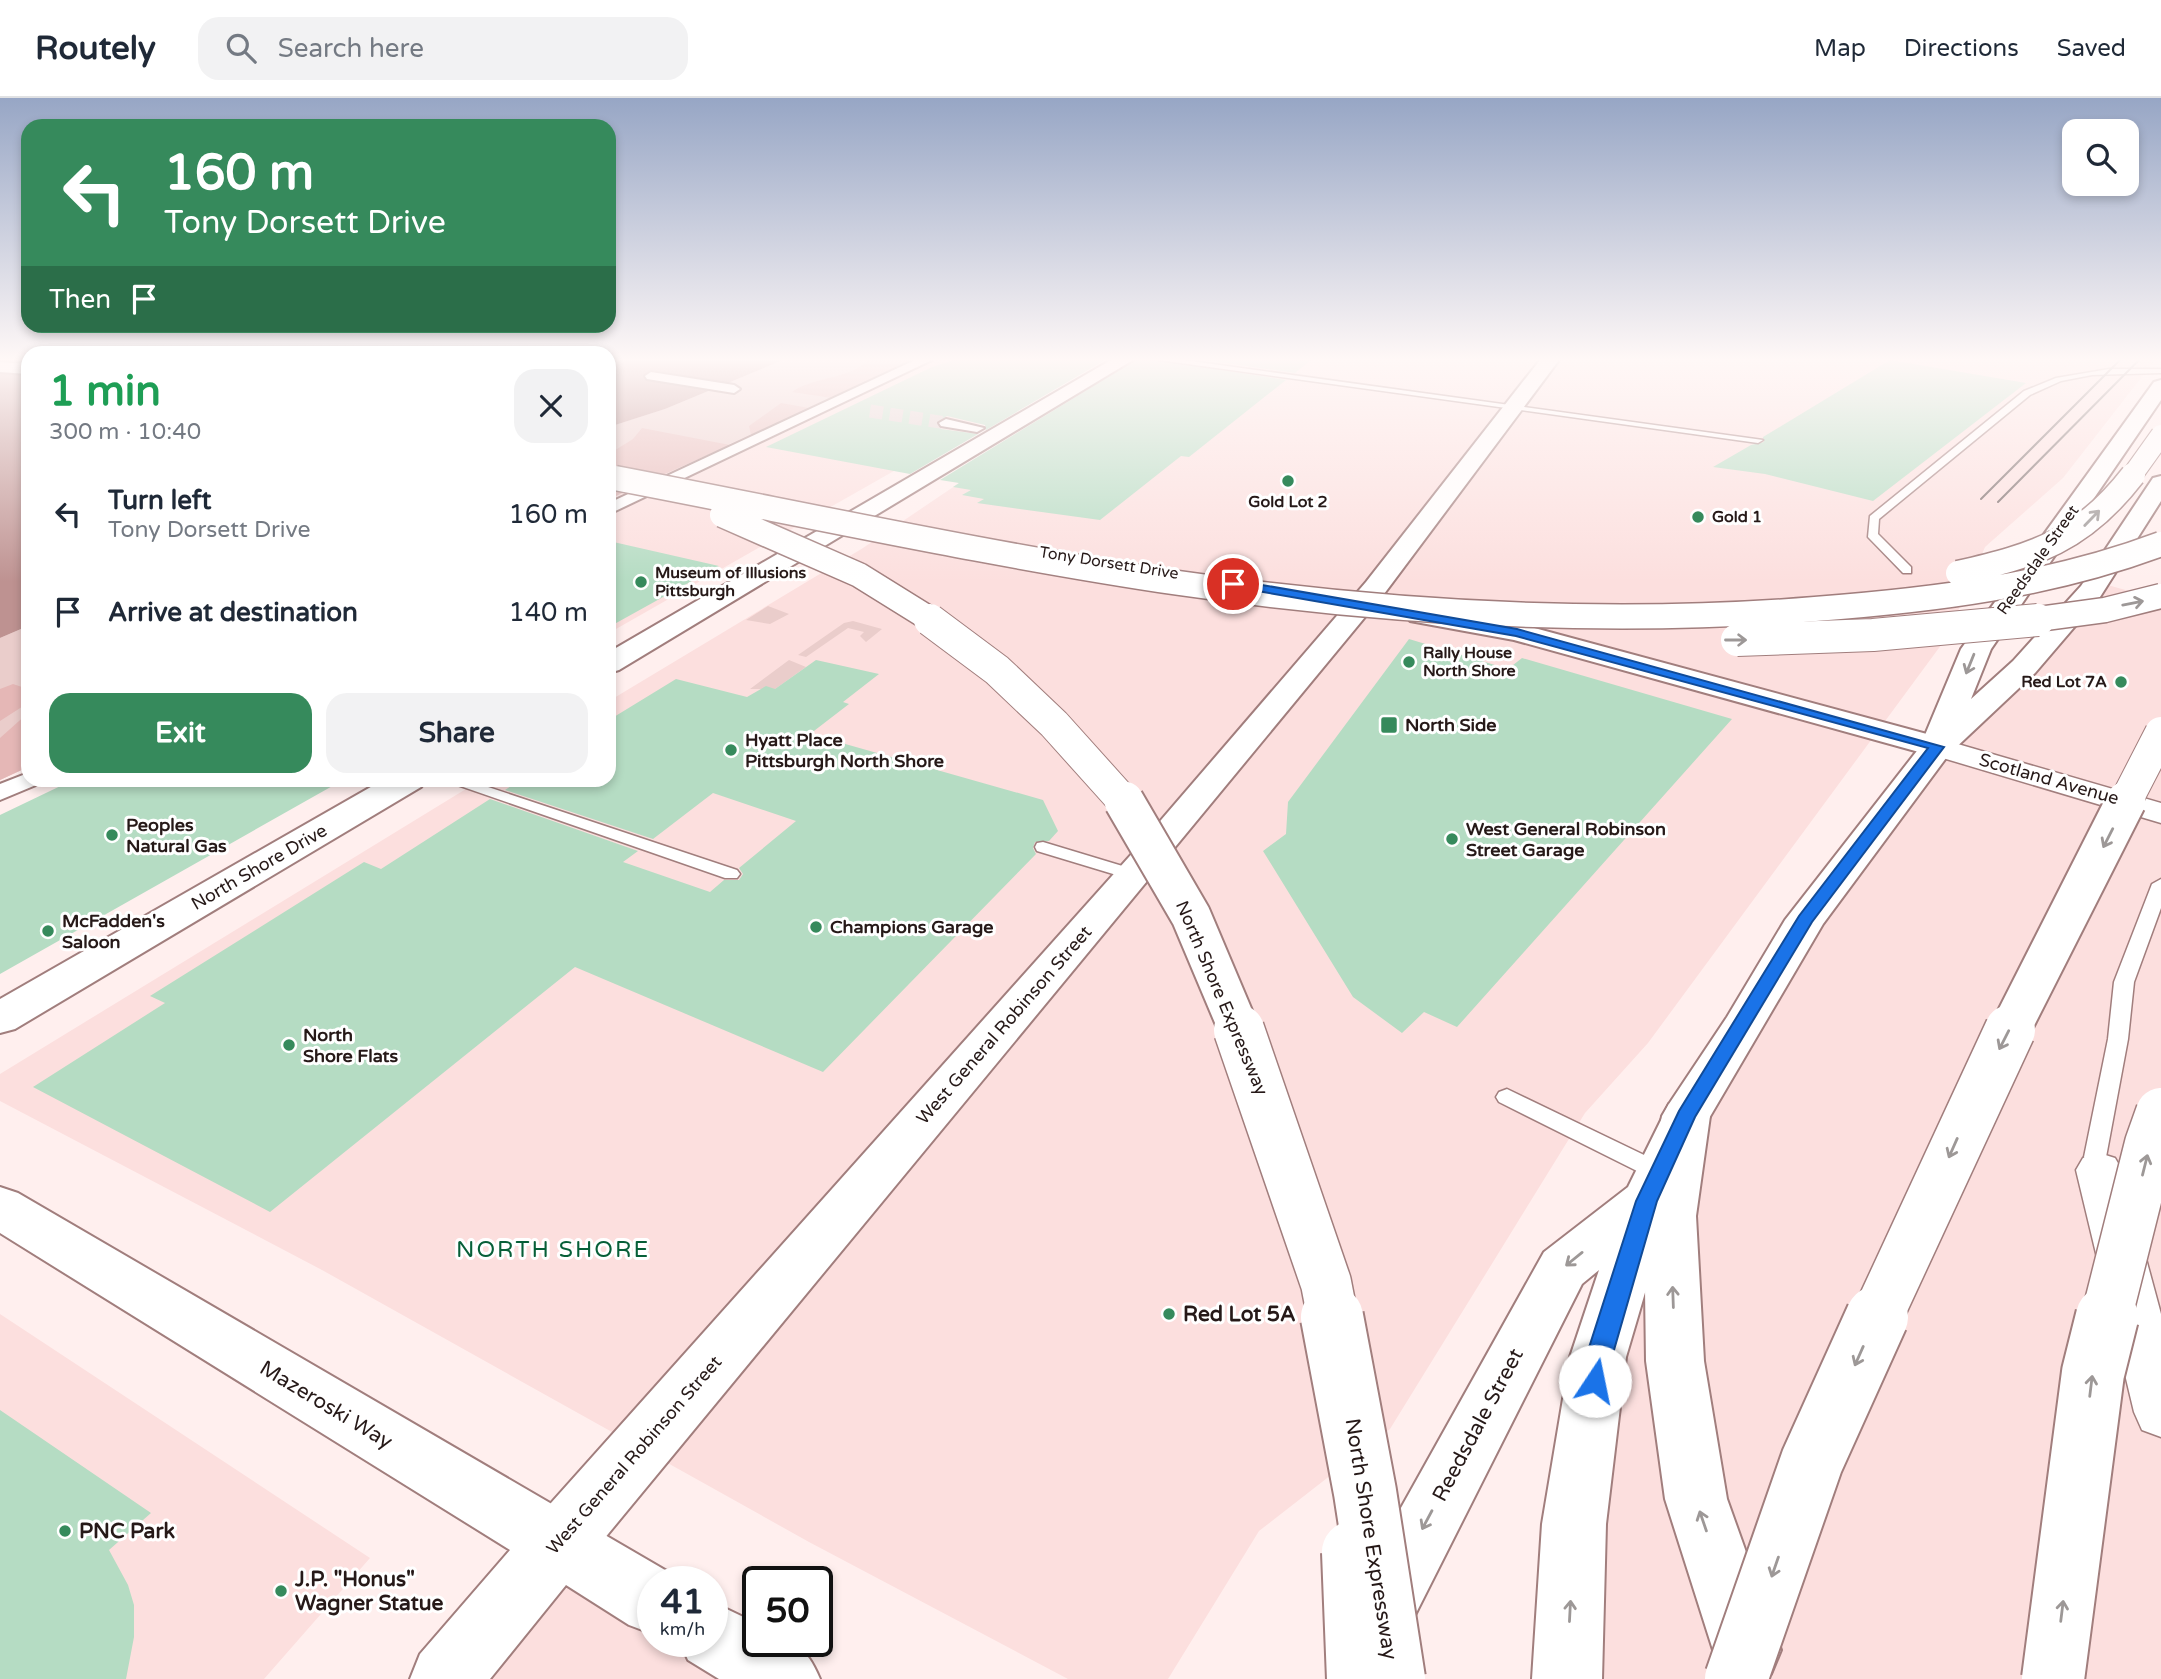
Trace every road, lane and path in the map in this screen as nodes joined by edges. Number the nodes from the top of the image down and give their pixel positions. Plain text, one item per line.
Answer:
1 (747, 434) edge
2 (999, 434) edge
3 (1493, 434) edge
4 (1712, 434) edge
5 (1977, 434) edge
6 (2127, 434) edge
7 (2161, 435) edge
8 (1758, 440) dead end
9 (616, 482) edge
10 (2161, 483) edge
11 (616, 485) edge
12 (616, 485) edge
13 (616, 485) edge
14 (616, 485) edge
15 (852, 520) junction
16 (2161, 521) edge
17 (2161, 544) edge
18 (965, 545) junction
19 (1907, 570) dead end
20 (1271, 594) junction
21 (2161, 596) edge
22 (1360, 605) junction
23 (616, 660) edge
24 (2161, 733) edge
25 (1937, 747) junction
26 (21, 783) edge
27 (396, 787) edge
28 (471, 787) edge
29 (0, 793) edge
30 (2161, 813) edge
31 (1043, 846) dead end
32 (731, 874) dead end
33 (1133, 875) junction
34 (2161, 884) edge
35 (0, 1018) edge
36 (1507, 1097) dead end
37 (2161, 1113) edge
38 (1686, 1116) junction
39 (2099, 1170) joint
40 (1653, 1186) junction
41 (0, 1208) edge
42 (2161, 1412) edge
43 (557, 1545) junction
44 (637, 1592) edge
45 (728, 1645) edge
46 (445, 1679) edge
47 (785, 1679) edge
48 (1347, 1679) edge
49 (1358, 1679) edge
50 (1394, 1679) edge
51 (1567, 1679) edge
52 (1736, 1679) edge
53 (1756, 1679) edge
54 (2053, 1679) edge

1 - 9 street
2 - 15 main road
3 - 22 main road, West General Robinson Street
4 - 8 lane
5 - 19 lane
6 -> 25 main road, Reedsdale Street
18 -> 7 main road, bridge
10 - 25 main road, Reedsdale Street
11 - 18 main road, bridge
12 - 20 main road, bridge
13 - 49 main road, North Shore Expressway, bridge
14 - 50 main road, North Shore Expressway, bridge
15 - 22 main road, Tony Dorsett Drive
15 - 23 main road
16 - 20 main road, bridge
17 - 20 main road, bridge
18 -> 21 main road, bridge
22 - 25 main road, Tony Dorsett Drive
22 - 33 main road, West General Robinson Street
24 -> 52 main road, bridge
25 - 30 street, Scotland Avenue
25 - 38 main road, Reedsdale Street
26 - 29 street
27 - 35 main road, North Shore Drive
28 - 32 lane
31 - 33 lane
33 - 43 main road, West General Robinson Street
34 - 39 lane
36 - 40 lane
54 -> 37 main road, bridge
38 - 40 main road, Reedsdale Street
53 -> 38 main road
39 - 42 street
40 -> 48 main road, Reedsdale Street
51 -> 40 main road, Reedsdale Street
41 - 43 main road, Mazeroski Way
43 - 44 main road, Mazeroski Way
43 - 46 main road, West General Robinson Street
45 - 47 main road

